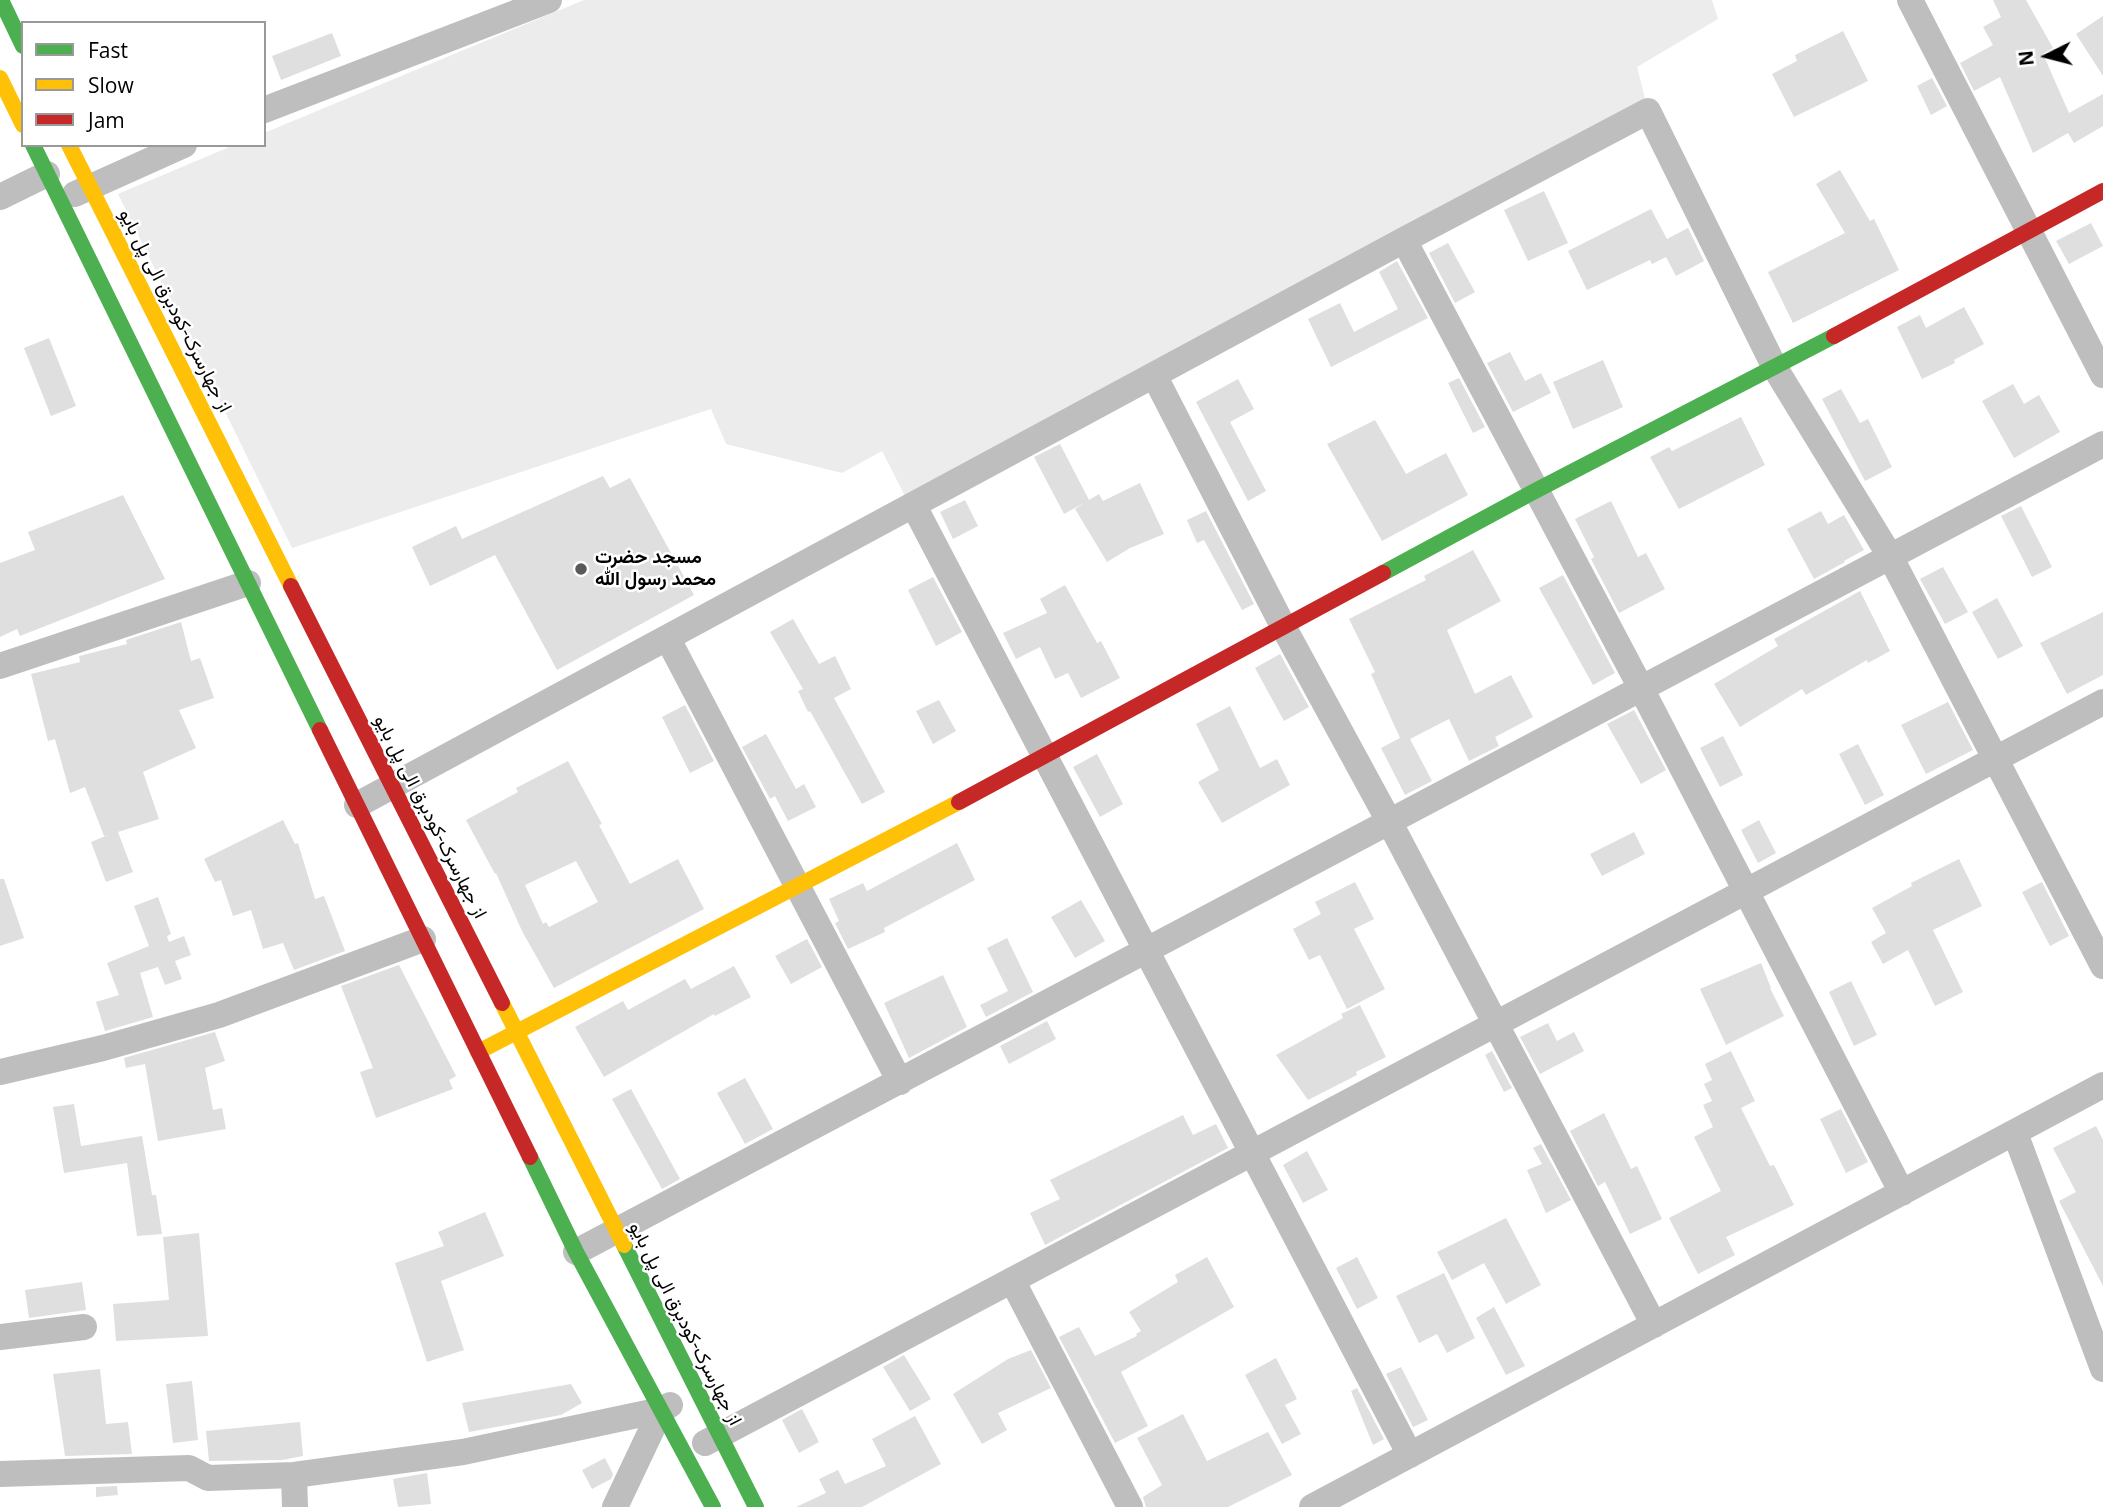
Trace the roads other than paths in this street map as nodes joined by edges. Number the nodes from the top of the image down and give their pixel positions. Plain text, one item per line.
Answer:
1 (1, 0) edge
2 (549, 0) edge
3 (1910, 0) edge
4 (21, 42) edge
5 (0, 78) edge
6 (266, 109) edge
7 (21, 121) edge
8 (34, 147) edge
9 (70, 147) edge
10 (179, 147) edge
11 (47, 174) junction
12 (89, 187) junction
13 (2103, 191) edge
14 (0, 197) edge
15 (60, 201) junction
16 (2029, 229) junction
17 (1404, 240) junction
18 (1775, 368) junction
19 (1154, 374) junction
20 (2103, 375) edge
21 (2103, 444) edge
22 (1535, 491) junction
23 (914, 506) junction
24 (1890, 556) junction
25 (248, 583) junction
26 (1284, 628) junction
27 (668, 639) junction
28 (0, 666) edge
29 (1642, 690) junction
30 (2103, 702) edge
31 (1996, 757) junction
32 (1044, 758) junction
33 (391, 787) junction
34 (357, 805) junction
35 (1390, 823) junction
36 (797, 884) junction
37 (1745, 892) junction
38 (423, 939) junction
39 (1147, 952) junction
40 (2103, 966) edge
41 (1496, 1024) junction
42 (515, 1032) junction
43 (478, 1052) junction
44 (0, 1072) edge
45 (900, 1082) junction
46 (2103, 1085) edge
47 (2015, 1133) junction
48 (1252, 1153) junction
49 (1902, 1193) junction
50 (615, 1232) junction
51 (576, 1252) junction
52 (1012, 1280) junction
53 (1654, 1325) junction
54 (84, 1327) dead end
55 (0, 1337) edge
56 (2103, 1369) edge
57 (696, 1391) junction
58 (661, 1410) junction
59 (718, 1436) junction
60 (684, 1453) junction
61 (1410, 1455) junction
62 (0, 1474) edge
63 (294, 1475) junction
64 (295, 1507) edge
65 (615, 1507) edge
66 (713, 1507) edge
67 (756, 1507) edge
68 (1130, 1507) edge
69 (1312, 1507) edge

1 - 4 street
2 - 6 street
3 - 16 street
5 - 7 street
8 - 11 street
9 - 12 street, از جهارسرک-کودبرق الی پل بایو
10 - 12 street
11 - 14 street
11 - 15 street
12 - 15 street
12 - 33 street, از جهارسرک-کودبرق الی پل بایو
13 - 16 street
15 - 25 street
16 - 18 street
16 - 20 street
17 - 18 street
17 - 19 street
17 - 22 street
18 - 22 street
18 - 24 street
19 - 23 street
19 - 26 street
21 - 24 street
22 - 26 street
22 - 29 street
23 - 27 street
23 - 32 street
24 - 29 street
24 - 31 street
25 - 28 street
25 - 34 street
26 - 32 street
26 - 35 street
27 - 33 street
27 - 36 street
29 - 35 street
29 - 37 street
30 - 31 street
31 - 37 street
31 - 40 street
32 - 36 street
32 - 39 street
33 - 34 street
33 - 42 street, از جهارسرک-کودبرق الی پل بایو
34 - 38 street
35 - 39 street
35 - 41 street
36 - 42 street
36 - 45 street
37 - 41 street
37 - 49 street
38 - 43 street
38 - 44 street
39 - 45 street
39 - 48 street
41 - 48 street
41 - 53 street
42 - 43 street
42 - 50 street, از جهارسرک-کودبرق الی پل بایو
43 - 51 street
45 - 50 street
46 - 47 street
47 - 49 street
47 - 56 street
48 - 52 street
48 - 61 street
49 - 53 street
50 - 51 street
50 - 57 street, از جهارسرک-کودبرق الی پل بایو
51 - 58 street
52 - 59 street
52 - 68 street
53 - 61 street
54 - 55 street
57 - 58 street
57 - 59 street, از جهارسرک-کودبرق الی پل بایو
58 - 60 street
58 - 63 street
58 - 65 street
59 - 60 street
59 - 67 street, از جهارسرک-کودبرق الی پل بایو
60 - 66 street
61 - 69 street
62 - 63 street
63 - 64 street

